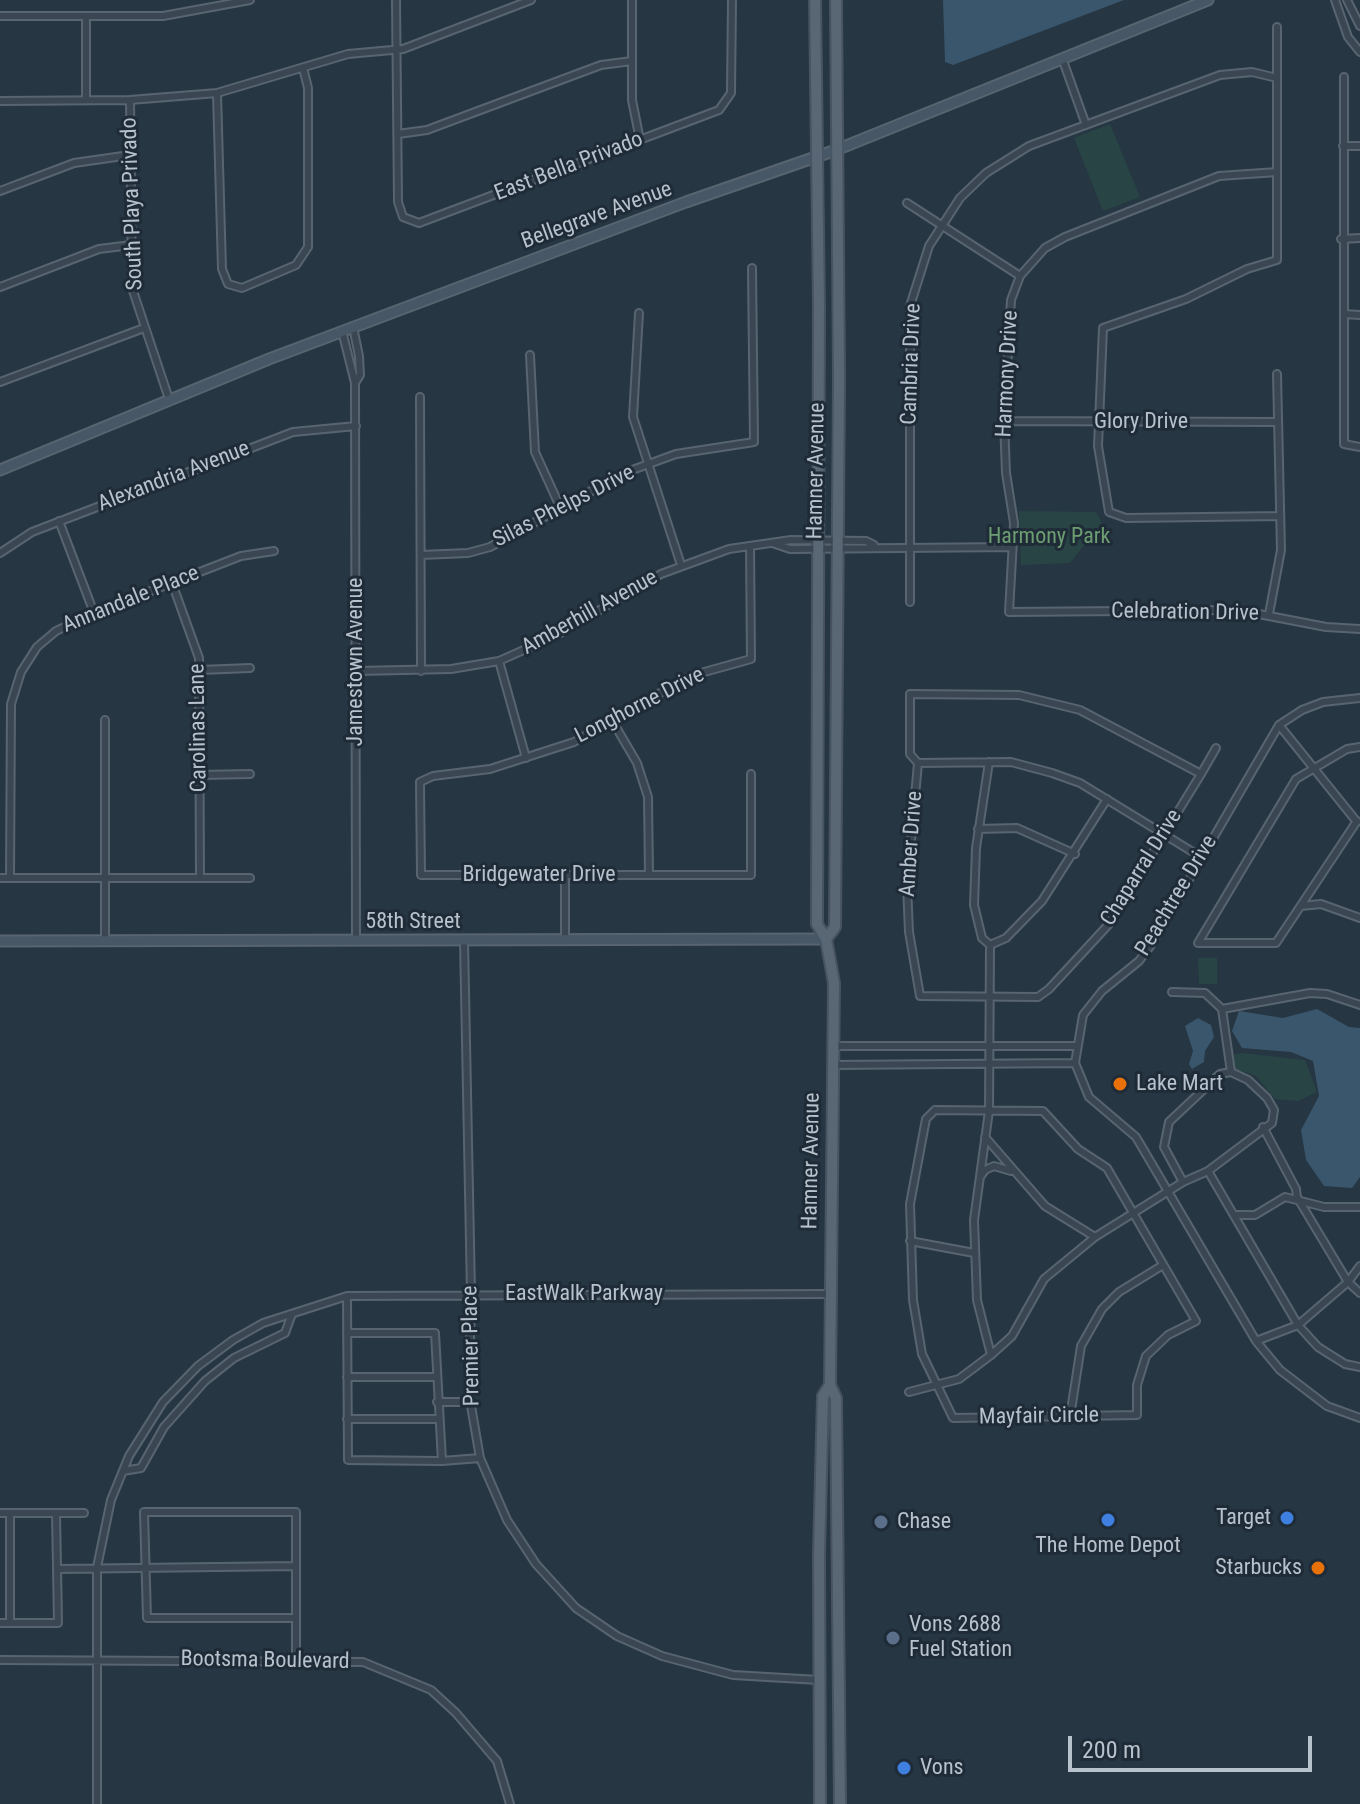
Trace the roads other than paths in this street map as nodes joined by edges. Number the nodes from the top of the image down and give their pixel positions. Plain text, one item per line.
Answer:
1 (250, 0) edge
2 (396, 0) edge
3 (501, 0) edge
4 (531, 0) edge
5 (632, 0) edge
6 (732, 0) edge
7 (815, 0) edge
8 (836, 0) edge
9 (1208, 0) edge
10 (1335, 0) edge
11 (1347, 0) edge
12 (505, 10) junction
13 (0, 16) edge
14 (86, 16) junction
15 (1360, 26) edge
16 (1277, 27) dead end
17 (397, 50) junction
18 (1360, 52) edge
19 (1062, 58) junction
20 (632, 61) junction
21 (303, 68) junction
22 (1344, 77) dead end
23 (1277, 78) junction
24 (217, 93) junction
25 (86, 100) junction
26 (130, 100) junction
27 (0, 101) edge
28 (1086, 125) junction
29 (398, 134) junction
30 (640, 140) junction
31 (1343, 146) junction
32 (1360, 146) edge
33 (836, 150) junction
34 (130, 155) junction
35 (817, 158) junction
36 (1277, 172) junction
37 (0, 191) edge
38 (907, 203) dead end
39 (942, 226) junction
40 (1360, 238) edge
41 (1341, 239) junction
42 (131, 245) junction
43 (752, 268) dead end
44 (1020, 276) junction
45 (0, 287) edge
46 (639, 313) dead end
47 (1344, 314) junction
48 (1360, 315) edge
49 (353, 327) junction
50 (144, 328) junction
51 (342, 331) junction
52 (530, 355) dead end
53 (1277, 374) dead end
54 (0, 382) edge
55 (355, 383) junction
56 (420, 397) dead end
57 (169, 399) junction
58 (1004, 421) junction
59 (1098, 422) junction
60 (1278, 422) junction
61 (356, 426) junction
62 (1360, 447) edge
63 (649, 464) junction
64 (0, 470) edge
65 (561, 509) junction
66 (1280, 516) junction
67 (59, 521) junction
68 (817, 544) junction
69 (836, 544) junction
70 (910, 545) junction
71 (750, 546) junction
72 (1012, 547) junction
73 (274, 551) dead end
74 (0, 553) edge
75 (421, 555) junction
76 (681, 565) junction
77 (172, 583) junction
78 (910, 602) dead end
79 (1009, 612) joint
80 (94, 613) junction
81 (1269, 614) junction
82 (1360, 629) edge
83 (499, 661) junction
84 (250, 668) dead end
85 (200, 670) junction
86 (356, 671) junction
87 (421, 671) junction
88 (1360, 698) edge
89 (105, 720) dead end
90 (613, 722) junction
91 (1279, 725) junction
92 (1360, 747) edge
93 (1216, 748) dead end
94 (526, 758) junction
95 (989, 762) junction
96 (918, 763) junction
97 (1317, 769) junction
98 (250, 774) dead end
99 (751, 774) dead end
100 (1201, 774) junction
101 (200, 775) junction
102 (420, 782) joint
103 (1107, 799) junction
104 (1358, 822) edge
105 (978, 829) junction
106 (1164, 833) junction
107 (1075, 854) junction
108 (1201, 857) junction
109 (565, 875) junction
110 (649, 875) junction
111 (0, 878) edge
112 (10, 878) junction
113 (104, 878) junction
114 (200, 878) junction
115 (250, 878) dead end
116 (1301, 906) junction
117 (1360, 918) edge
118 (565, 939) junction
119 (826, 939) junction
120 (105, 940) junction
121 (356, 940) junction
122 (464, 940) junction
123 (0, 941) edge
124 (990, 945) junction
125 (1172, 992) dead end
126 (920, 996) joint
127 (990, 997) junction
128 (1360, 1005) edge
129 (1222, 1009) junction
130 (833, 1046) junction
131 (1077, 1046) junction
132 (990, 1047) junction
133 (989, 1063) junction
134 (1075, 1063) junction
135 (833, 1065) junction
136 (1231, 1072) junction
137 (989, 1111) junction
138 (1263, 1127) junction
139 (985, 1137) junction
140 (1208, 1171) junction
141 (1012, 1172) junction
142 (978, 1180) junction
143 (1183, 1182) junction
144 (1168, 1192) junction
145 (1297, 1197) junction
146 (1360, 1207) edge
147 (1132, 1213) junction
148 (1234, 1215) junction
149 (1095, 1237) junction
150 (910, 1241) junction
151 (974, 1253) junction
152 (1163, 1265) junction
153 (1360, 1266) edge
154 (1348, 1282) junction
155 (471, 1293) junction
156 (1360, 1293) edge
157 (831, 1294) junction
158 (347, 1296) junction
159 (292, 1314) junction
160 (1298, 1325) junction
161 (347, 1333) junction
162 (1256, 1341) junction
163 (991, 1355) junction
164 (1360, 1367) edge
165 (347, 1377) junction
166 (436, 1377) junction
167 (830, 1385) junction
168 (935, 1385) junction
169 (909, 1392) dead end
170 (437, 1402) junction
171 (470, 1402) junction
172 (823, 1410) junction
173 (1070, 1417) junction
174 (1360, 1418) edge
175 (347, 1419) junction
176 (438, 1419) junction
177 (480, 1458) junction
178 (442, 1461) junction
179 (123, 1471) junction
180 (837, 1484) junction
181 (0, 1513) edge
182 (10, 1513) junction
183 (56, 1513) junction
184 (84, 1513) dead end
185 (144, 1566) junction
186 (296, 1566) junction
187 (97, 1567) junction
188 (57, 1569) junction
189 (296, 1618) junction
190 (0, 1623) edge
191 (10, 1623) junction
192 (296, 1659) junction
193 (0, 1660) edge
194 (96, 1660) junction
195 (819, 1680) junction
196 (97, 1804) edge
197 (510, 1804) edge
198 (820, 1804) edge
199 (840, 1804) edge

1 - 14 street
2 - 17 street
3 - 12 street
4 - 12 street
5 - 20 street
6 - 30 street, East Bella Privado
7 - 35 main road, Hamner Avenue
8 - 33 main road, Hamner Avenue
9 - 19 main road, Bellegrave Avenue
10 - 18 street
11 - 15 street
12 - 17 street
13 - 14 street
14 - 25 street
16 - 23 street
17 - 21 street
17 - 29 street
19 - 28 street
19 - 33 main road, Bellegrave Avenue
20 - 29 street
20 - 30 street
21 - 24 street
21 - 24 street
22 - 31 street
23 - 28 street, Cambria Drive
23 - 36 street
24 - 26 street
25 - 26 street
25 - 27 street
26 - 34 street, South Playa Privado
28 - 39 street, Cambria Drive
29 - 30 street, East Bella Privado
31 - 32 street
31 - 41 street
33 - 35 main road, Bellegrave Avenue
33 - 69 main road, Hamner Avenue
34 - 37 street
34 - 42 street, South Playa Privado
35 - 49 main road, Bellegrave Avenue
35 - 68 main road, Hamner Avenue
36 - 44 street, Harmony Drive
36 - 59 street
38 - 39 street
39 - 44 street
39 - 70 street, Cambria Drive
40 - 41 street
41 - 47 street
42 - 45 street
42 - 50 street, South Playa Privado
43 - 63 street, Silas Phelps Drive
44 - 58 street, Harmony Drive
46 - 63 street
47 - 48 street
47 - 62 street
49 - 51 main road, Bellegrave Avenue
49 - 55 street, Jamestown Avenue
50 - 54 street
50 - 57 street, South Playa Privado
51 - 55 street, Jamestown Avenue
51 - 57 main road, Bellegrave Avenue
52 - 65 street
53 - 60 street
55 - 61 street, Jamestown Avenue
56 - 75 street
57 - 64 main road, Bellegrave Avenue
58 - 59 street, Glory Drive
58 - 72 street, Harmony Drive
59 - 60 street, Glory Drive
59 - 66 street
60 - 66 street
61 - 67 street, Alexandria Avenue
61 - 86 street, Jamestown Avenue
63 - 65 street, Silas Phelps Drive
63 - 76 street
65 - 75 street, Silas Phelps Drive
66 - 81 street
67 - 74 street, Alexandria Avenue
67 - 80 street
68 - 69 street, Amberhill Avenue
68 - 71 street, Amberhill Avenue
68 - 119 main road, Hamner Avenue
69 - 70 street, Amberhill Avenue
69 - 119 main road, Hamner Avenue
70 - 72 street, Amberhill Avenue
70 - 78 street, Cambria Drive
71 - 76 street, Amberhill Avenue
71 - 90 street, Longhorne Drive
72 - 79 street, Harmony Drive
73 - 77 street, Annandale Place
75 - 87 street
76 - 83 street, Amberhill Avenue
77 - 80 street, Annandale Place
77 - 85 street, Carolinas Lane
79 - 81 street, Celebration Drive
80 - 112 street, Annandale Place
81 - 82 street, Celebration Drive
83 - 87 street, Amberhill Avenue
83 - 94 street
84 - 85 street
85 - 101 street, Carolinas Lane
86 - 87 street, Amberhill Avenue
86 - 121 street, Jamestown Avenue
88 - 91 street
89 - 113 street
90 - 94 street, Longhorne Drive
90 - 110 street
91 - 97 street
91 - 108 street, Peachtree Drive
92 - 97 street
93 - 100 street, Chaparral Drive
94 - 102 street, Longhorne Drive
95 - 96 street
95 - 103 street
95 - 105 street
96 - 100 street, Amber Drive
96 - 126 street, Amber Drive
97 - 104 street
97 - 116 street
98 - 101 street
99 - 110 street, Bridgewater Drive
100 - 106 street, Chaparral Drive
101 - 114 street, Carolinas Lane
102 - 109 street, Bridgewater Drive
103 - 106 street
103 - 107 street
104 - 116 street
105 - 107 street
105 - 124 street
106 - 108 street
106 - 127 street, Chaparral Drive
107 - 124 street
108 - 131 street, Peachtree Drive
109 - 110 street, Bridgewater Drive
109 - 118 street
111 - 112 street
112 - 113 street
113 - 114 street
113 - 120 street
114 - 115 street
116 - 117 street
118 - 119 main road, 58th Street
118 - 122 main road, 58th Street
119 - 130 main road, Hamner Avenue
120 - 121 main road, 58th Street
120 - 123 main road, 58th Street
121 - 122 main road, 58th Street
122 - 155 street, Premier Place
124 - 127 street
125 - 129 street
126 - 127 street, Chaparral Drive
127 - 132 street
128 - 129 street
129 - 136 street
130 - 132 street
130 - 135 main road, Hamner Avenue
131 - 132 street
131 - 134 street, Peachtree Drive
132 - 133 street
133 - 134 street
133 - 135 street
133 - 137 street
134 - 144 street
135 - 157 main road, Hamner Avenue
136 - 138 street
136 - 143 street
137 - 139 street
137 - 147 street
137 - 150 street
138 - 140 street, Mayfair Circle
138 - 145 street
139 - 141 street
139 - 142 street
140 - 143 street, Mayfair Circle
140 - 148 street
141 - 142 street
141 - 149 street
142 - 151 street
143 - 144 street, Mayfair Circle
144 - 147 street, Mayfair Circle
144 - 162 street
145 - 146 street
145 - 148 street
145 - 154 street
147 - 149 street, Mayfair Circle
147 - 152 street
148 - 160 street
149 - 163 street, Mayfair Circle
150 - 151 street
150 - 168 street
151 - 163 street
152 - 173 street
152 - 173 street, Mayfair Circle
153 - 154 street
154 - 156 street
154 - 160 street
155 - 157 street, EastWalk Parkway
155 - 158 street, EastWalk Parkway
155 - 171 street, Premier Place
157 - 167 main road, Hamner Avenue
158 - 159 street, EastWalk Parkway
158 - 161 street
159 - 179 street, EastWalk Parkway
159 - 179 street
160 - 162 street
160 - 164 street
161 - 165 street
161 - 166 street
162 - 174 street
163 - 168 street, Mayfair Circle
165 - 166 street
165 - 175 street
166 - 170 street
167 - 172 main road, Hamner Avenue
167 - 180 main road, Hamner Avenue
168 - 169 street
168 - 173 street, Mayfair Circle
170 - 171 street
170 - 176 street
171 - 177 street, Premier Place
172 - 180 main road
172 - 195 main road, Hamner Avenue
175 - 176 street
175 - 178 street
176 - 178 street
177 - 178 street
177 - 195 street, Premier Place
179 - 187 street, EastWalk Parkway
180 - 199 main road, Hamner Avenue
181 - 182 street
182 - 183 street
182 - 191 street
183 - 184 street
183 - 188 street
185 - 186 street
185 - 186 street
185 - 187 street
185 - 189 street
186 - 189 street
187 - 188 street
187 - 194 street, EastWalk Parkway
188 - 191 street
189 - 192 street
190 - 191 street
192 - 194 street, Bootsma Boulevard
192 - 197 street, Bootsma Boulevard
193 - 194 street, Bootsma Boulevard
194 - 196 street, EastWalk Parkway
195 - 198 main road, Hamner Avenue

